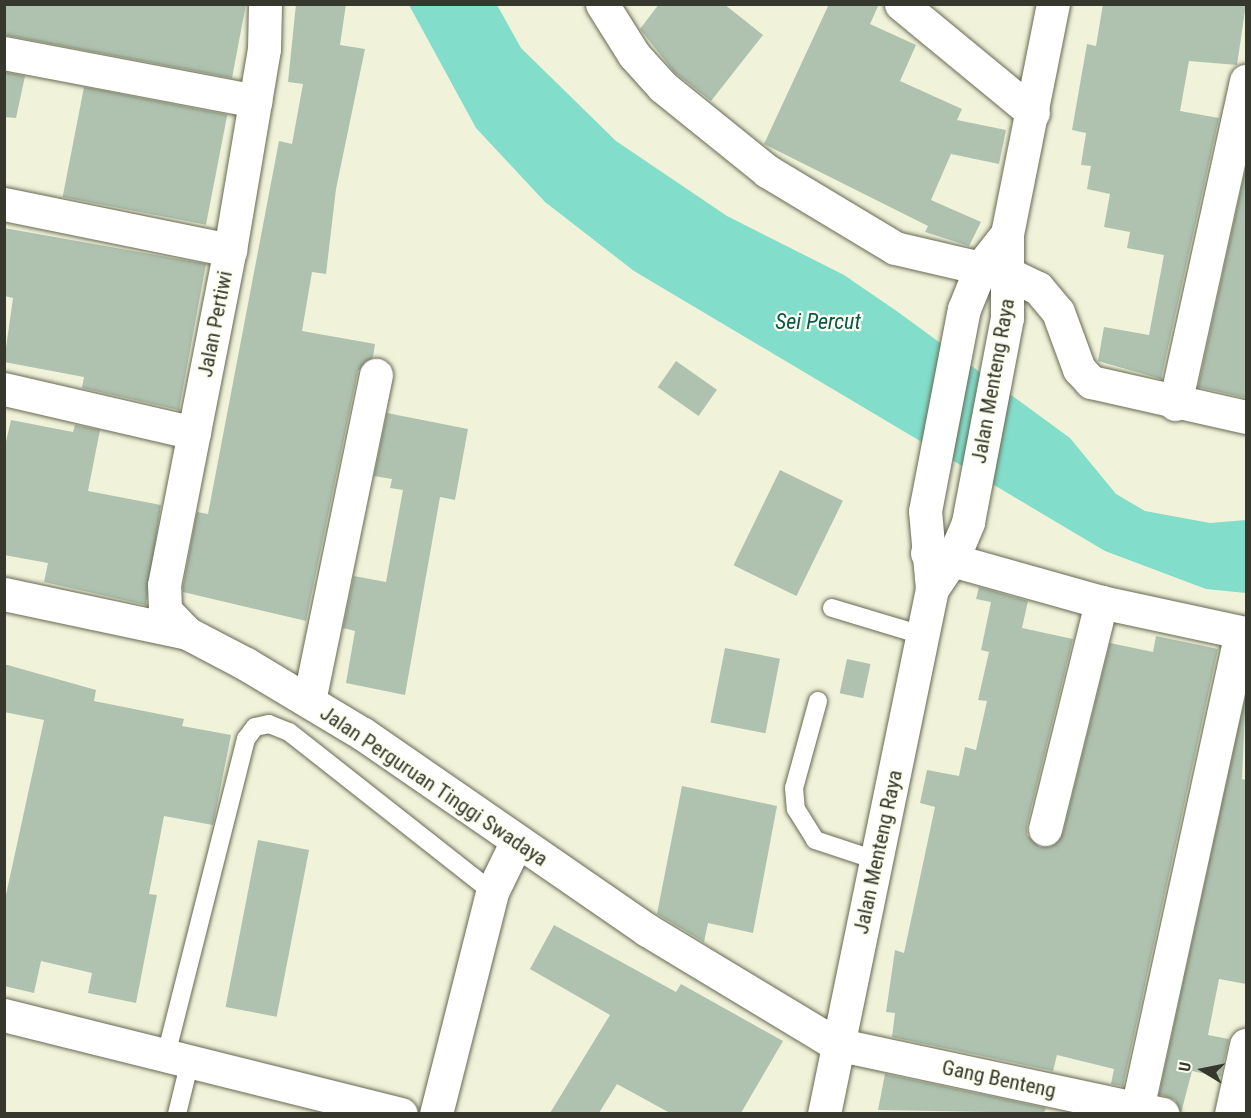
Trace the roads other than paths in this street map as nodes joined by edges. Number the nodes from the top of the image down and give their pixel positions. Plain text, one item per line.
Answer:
1 (266, 4) edge
2 (602, 4) edge
3 (901, 4) edge
4 (1053, 4) edge
5 (4, 53) edge
6 (1246, 81) edge
7 (255, 101) junction
8 (1033, 113) junction
9 (4, 204) edge
10 (230, 250) junction
11 (996, 271) junction
12 (376, 375) dead end
13 (4, 389) edge
14 (1175, 404) junction
15 (1246, 417) edge
16 (194, 433) junction
17 (940, 556) junction
18 (4, 594) edge
19 (1101, 602) junction
20 (832, 608) dead end
21 (187, 633) junction
22 (1243, 634) edge
23 (922, 635) junction
24 (309, 701) junction
25 (818, 701) dead end
26 (1045, 829) dead end
27 (516, 843) junction
28 (878, 861) junction
29 (492, 892) junction
30 (4, 1015) edge
31 (836, 1044) junction
32 (1246, 1045) edge
33 (178, 1058) junction
34 (1150, 1111) edge
35 (177, 1113) edge
36 (401, 1113) edge
37 (436, 1113) edge
38 (824, 1113) edge
39 (1231, 1113) edge

1 - 7 street, Jalan Pertiwi
2 - 11 street
3 - 8 street
4 - 8 street, Jalan Menteng Raya
5 - 7 street
6 - 14 street
7 - 10 street, Jalan Pertiwi
8 - 11 street, Jalan Menteng Raya
9 - 10 street
10 - 16 street, Jalan Pertiwi
11 - 14 street
11 - 17 street, Jalan Menteng Raya
11 - 17 street, Jalan Menteng Raya
12 - 24 street
13 - 16 street
14 - 15 street
16 - 21 street, Jalan Pertiwi
17 - 19 street
17 - 23 street, Jalan Menteng Raya
18 - 21 street, Jalan Perguruan Tinggi Swadaya
19 - 22 street
19 - 26 street
20 - 23 lane
21 - 24 street, Jalan Perguruan Tinggi Swadaya
22 - 34 street
23 - 28 street, Jalan Menteng Raya
24 - 27 street, Jalan Perguruan Tinggi Swadaya
25 - 28 lane
27 - 29 street
27 - 31 street, Jalan Perguruan Tinggi Swadaya
28 - 31 street, Jalan Menteng Raya
29 - 33 lane
29 - 37 street
30 - 33 street
31 - 34 street, Gang Benteng
31 - 38 street, Jalan Menteng Raya
32 - 39 street
33 - 35 lane
33 - 36 street

